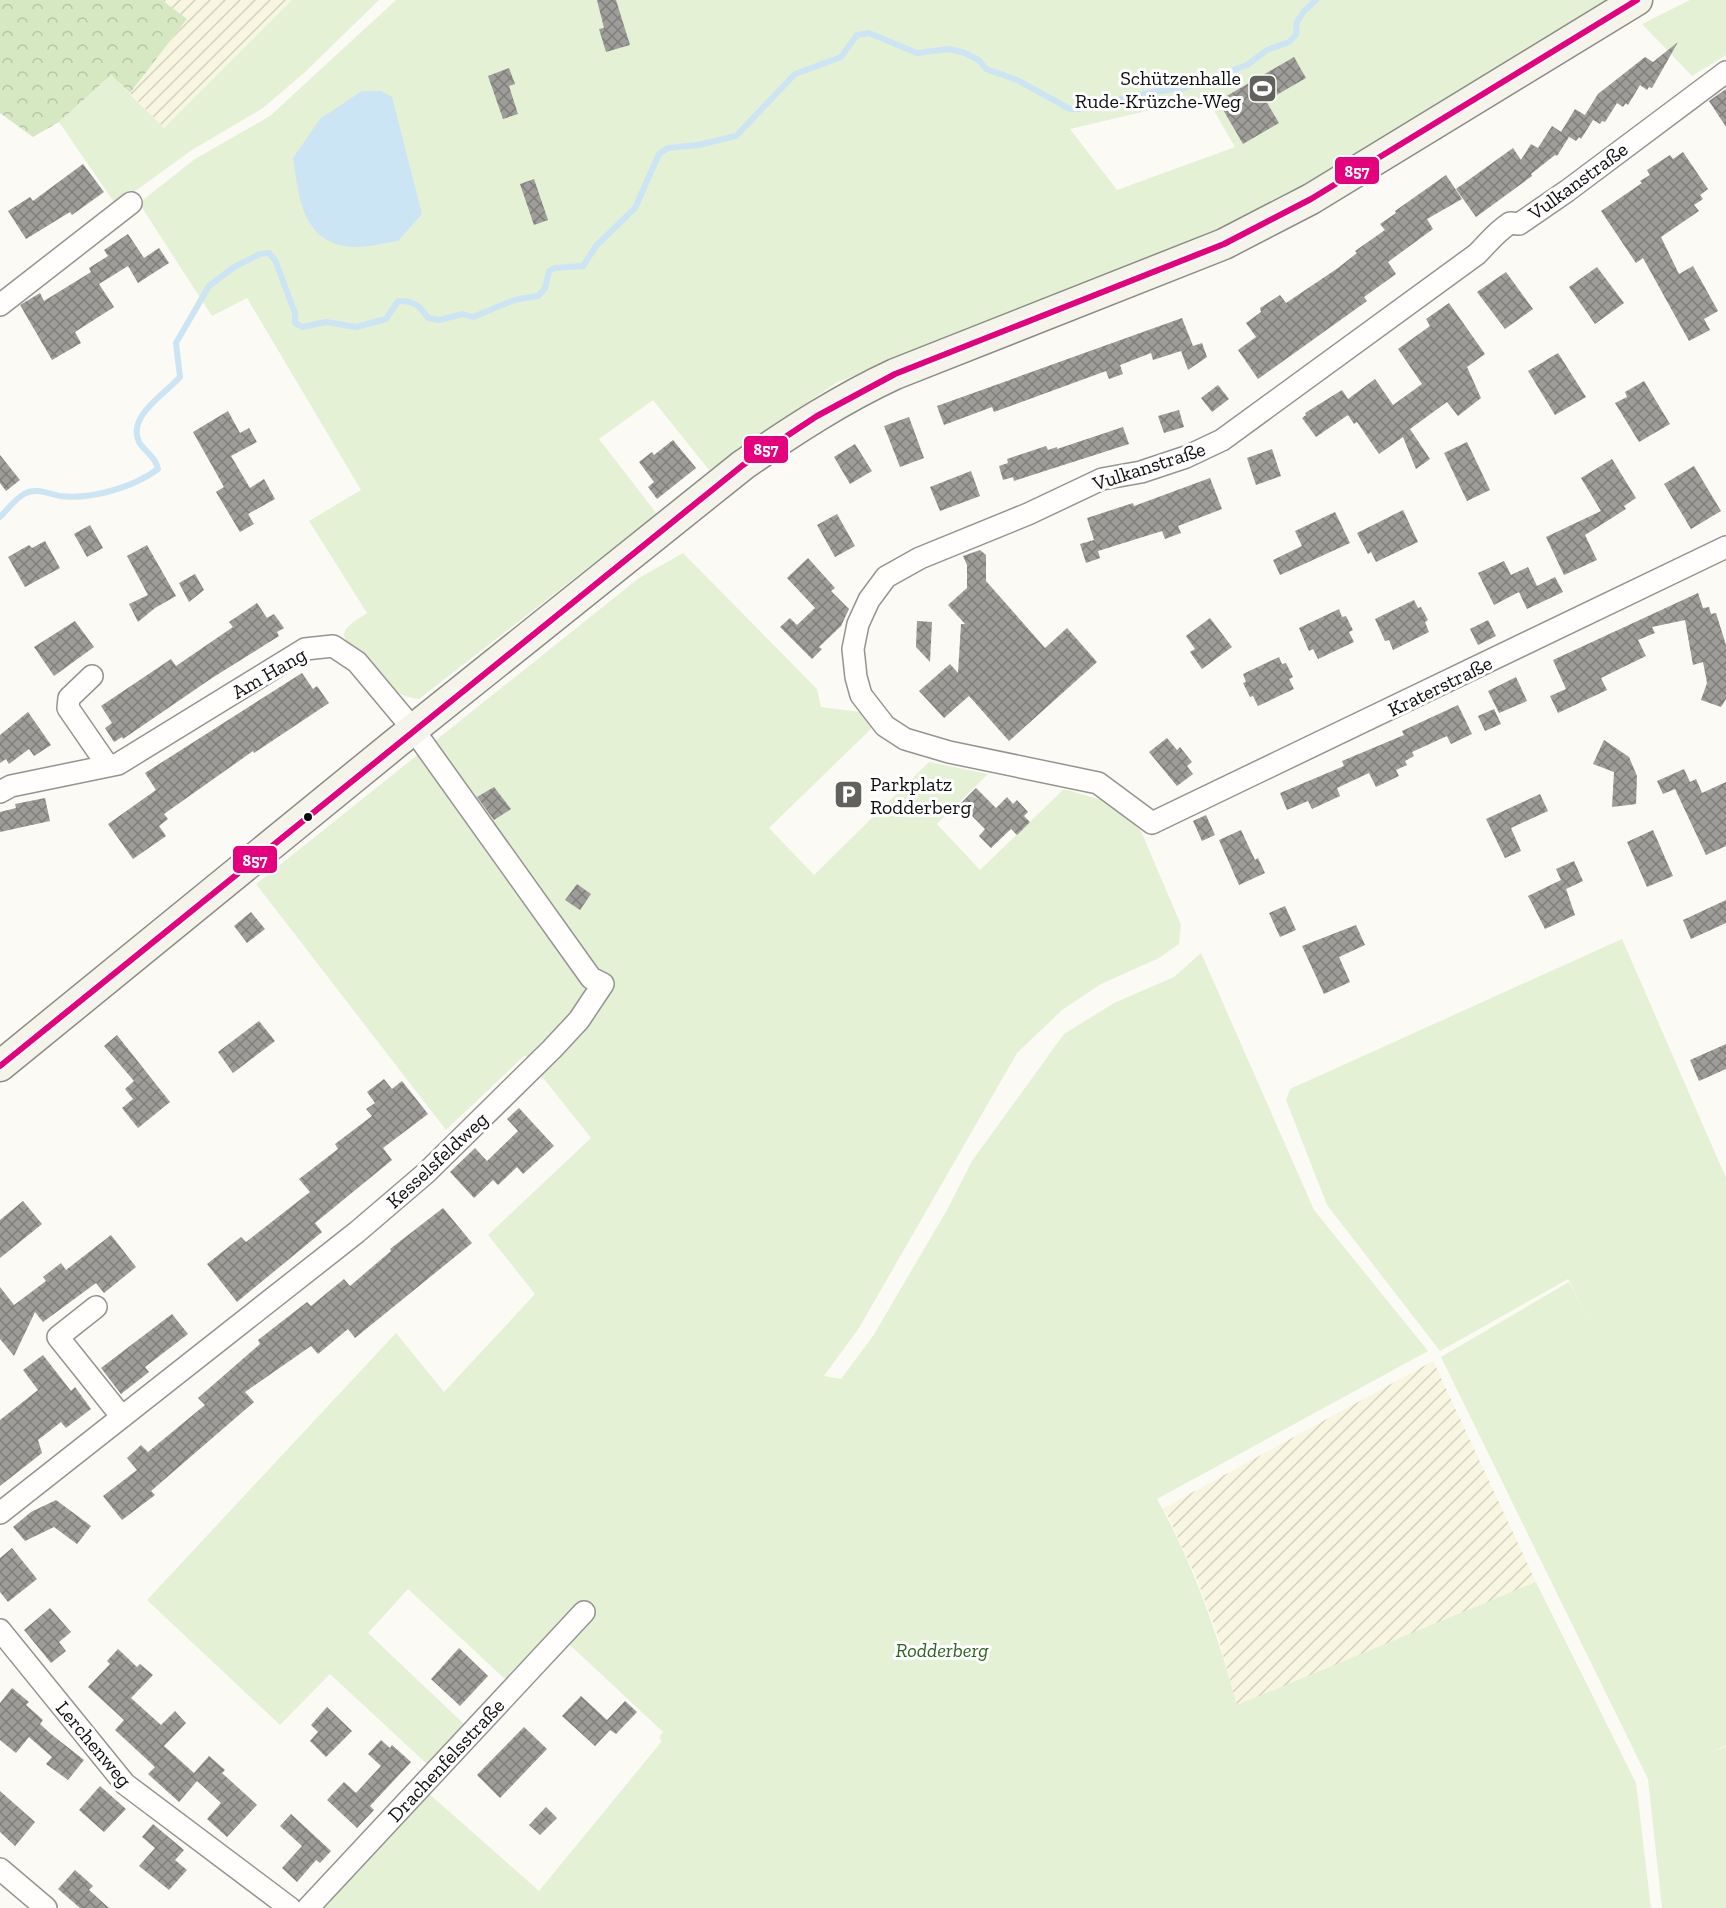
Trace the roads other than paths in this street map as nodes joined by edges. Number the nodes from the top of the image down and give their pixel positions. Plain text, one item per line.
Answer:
1 (1637, 0) edge
2 (1726, 72) edge
3 (131, 203) dead end
4 (0, 304) edge
5 (1726, 547) edge
6 (92, 676) dead end
7 (413, 729) junction
8 (108, 766) junction
9 (0, 792) edge
10 (1152, 823) joint
11 (0, 1066) edge
12 (96, 1307) dead end
13 (122, 1417) junction
14 (0, 1513) edge
15 (584, 1612) dead end
16 (0, 1630) edge
17 (0, 1869) edge
18 (33, 1904) edge
19 (290, 1908) edge
20 (308, 1908) edge

1 - 7 main road
2 - 10 street, Vulkanstraße
3 - 4 street
5 - 10 street, Kraterstraße
6 - 8 street
7 - 8 street, Am Hang
7 - 11 main road
7 - 13 street, Kesselsfeldweg
8 - 9 street, Am Hang
12 - 13 street
13 - 14 street, Kesselsfeldweg
15 - 20 street, Drachenfelsstraße
16 - 19 street, Lerchenweg
17 - 18 street

